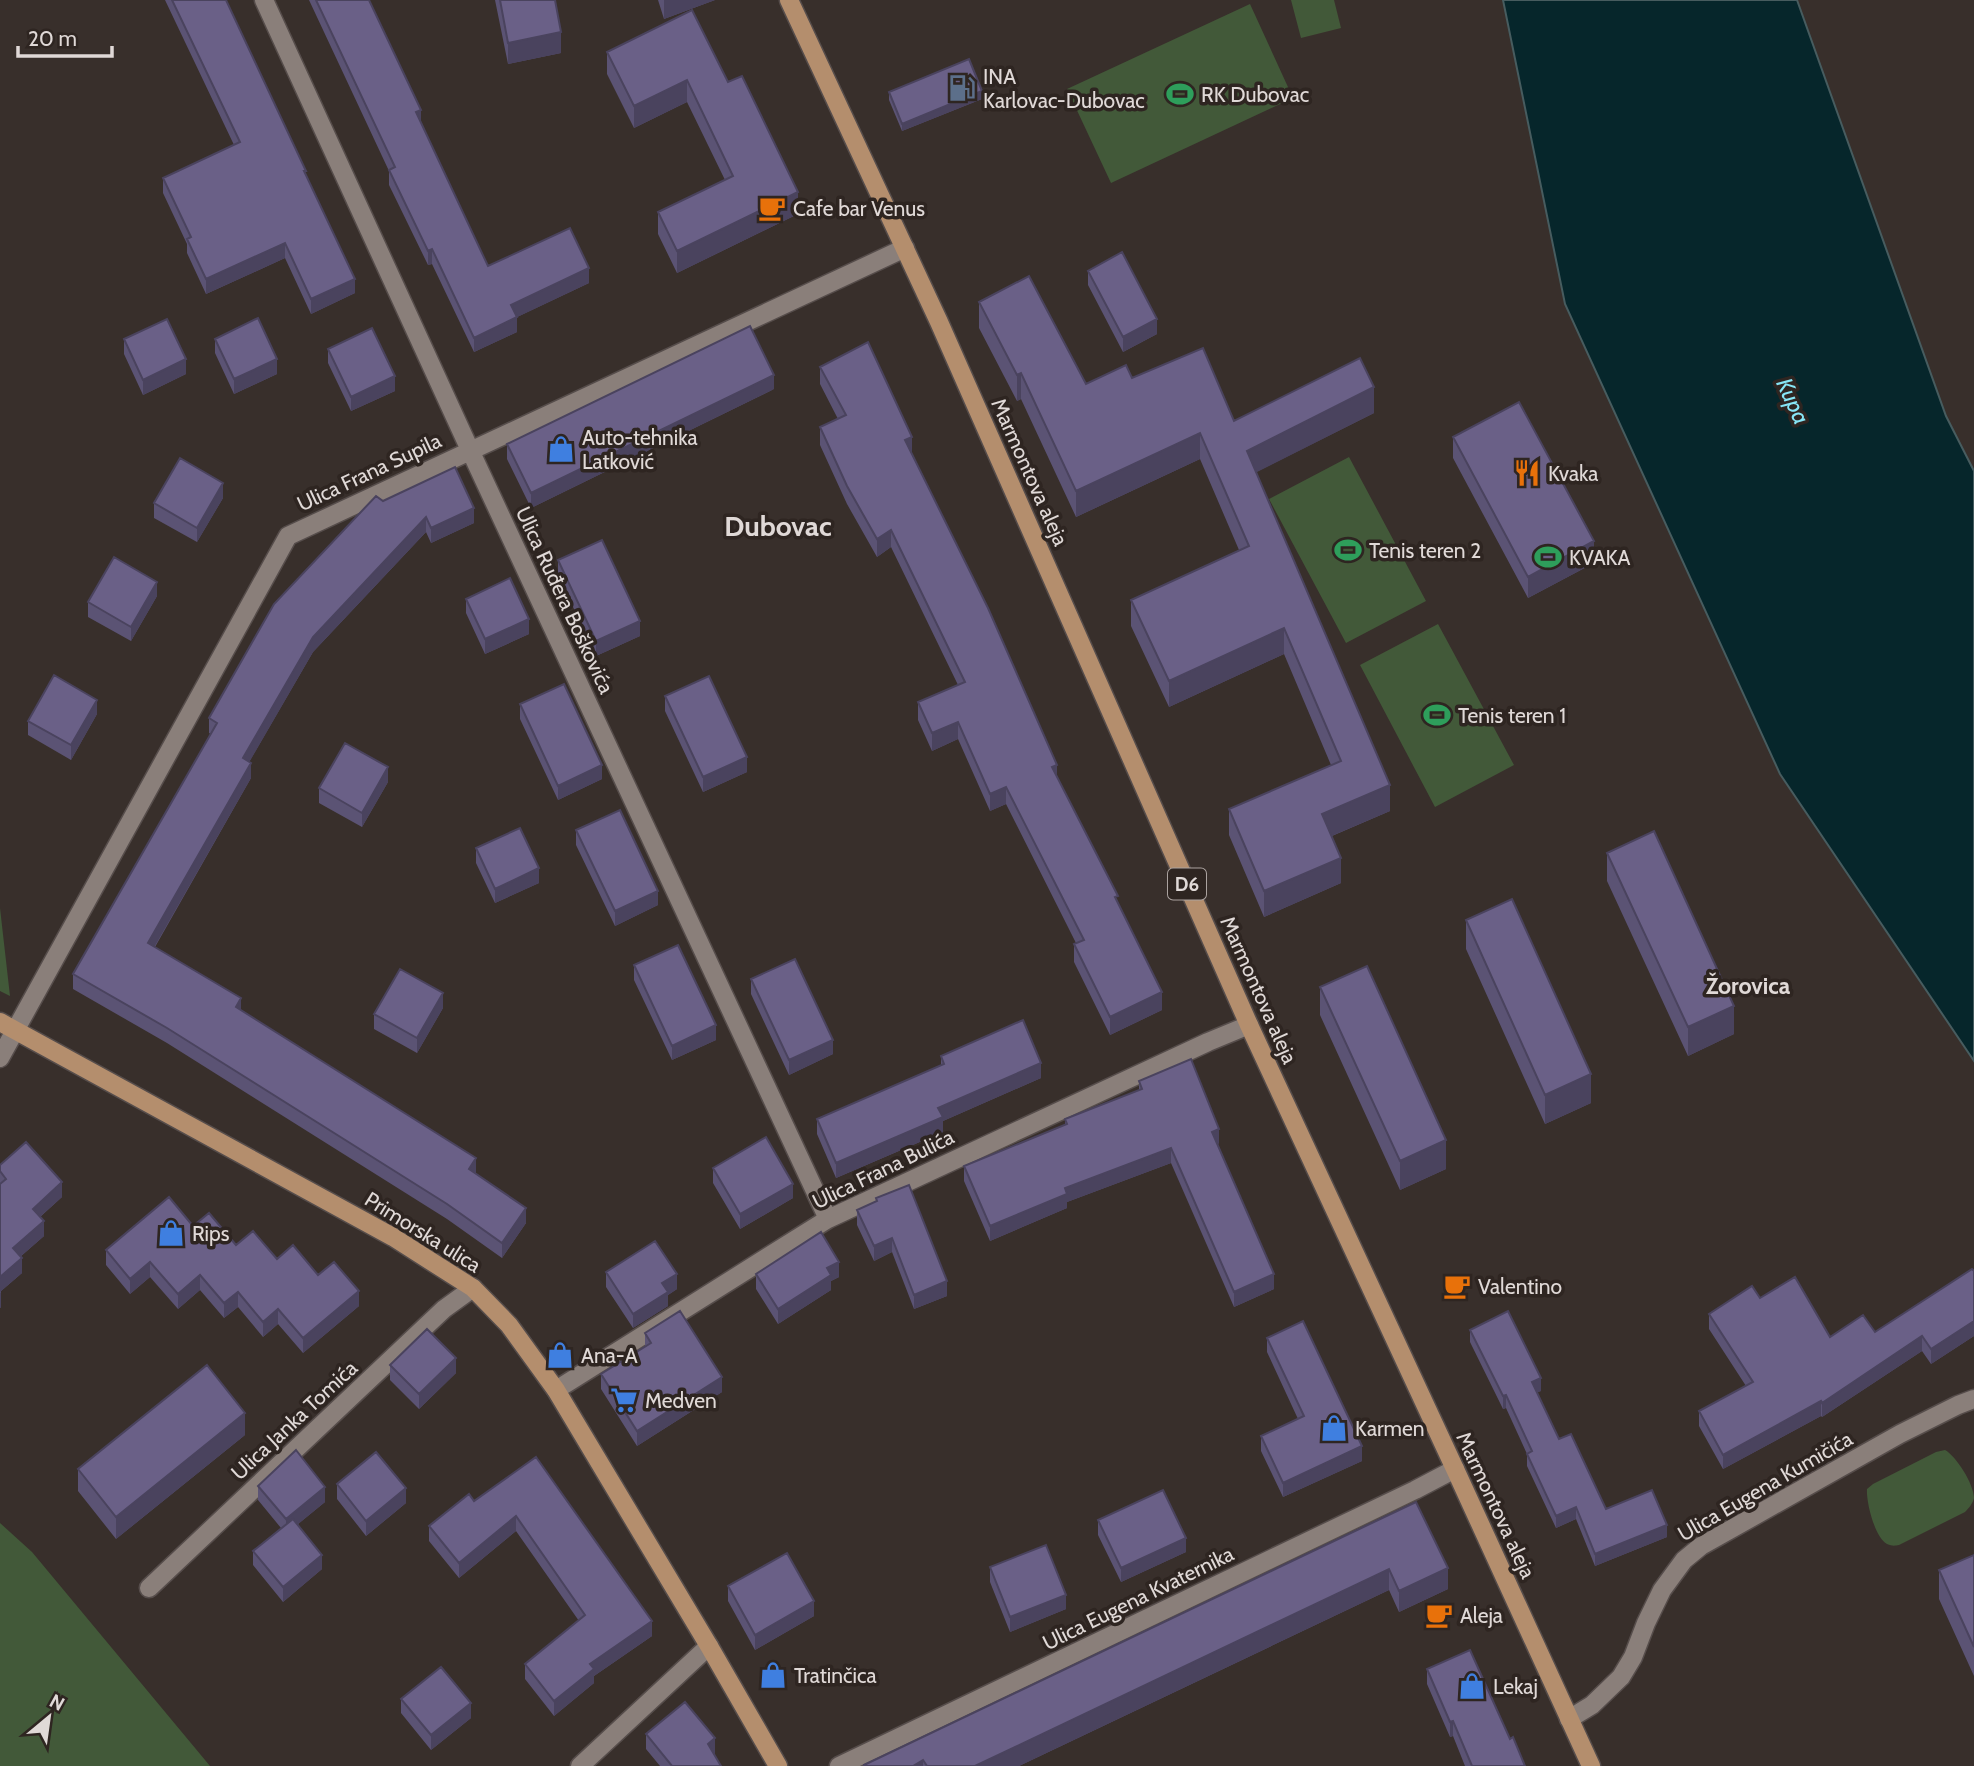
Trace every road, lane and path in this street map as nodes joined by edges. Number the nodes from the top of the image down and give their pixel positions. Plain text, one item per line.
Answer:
1 (264, 0) edge
2 (789, 0) edge
3 (905, 248) junction
4 (470, 450) junction
5 (1249, 1025) junction
6 (8, 1026) edge
7 (0, 1058) edge
8 (828, 1219) junction
9 (473, 1288) junction
10 (555, 1390) junction
11 (1974, 1399) edge
12 (1455, 1469) junction
13 (149, 1588) dead end
14 (709, 1646) junction
15 (1569, 1719) junction
16 (580, 1766) edge
17 (778, 1766) edge
18 (839, 1766) edge
19 (1591, 1766) edge

1 - 4 street, Ulica Ruđera Boškovića
2 - 3 main road, Marmontova aleja / D6
3 - 4 street, Ulica Frana Supila
3 - 5 main road, Marmontova aleja / D6
4 - 6 street, Ulica Frana Supila
4 - 8 street, Ulica Ruđera Boškovića
5 - 8 street, Ulica Frana Bulića
5 - 12 main road, Marmontova aleja / D6
6 - 7 street, Ulica Frana Supila
6 - 9 main road, Primorska ulica
8 - 10 street, Ulica Frana Bulića
9 - 10 main road, Primorska ulica
9 - 13 street, Ulica Janka Tomića
10 - 14 main road, Primorska ulica
11 - 15 street, Ulica Eugena Kumičića
12 - 15 main road, Marmontova aleja / D6
12 - 18 street, Ulica Eugena Kvaternika
14 - 16 street
14 - 17 main road, Primorska ulica
15 - 19 main road, Marmontova aleja / D6

